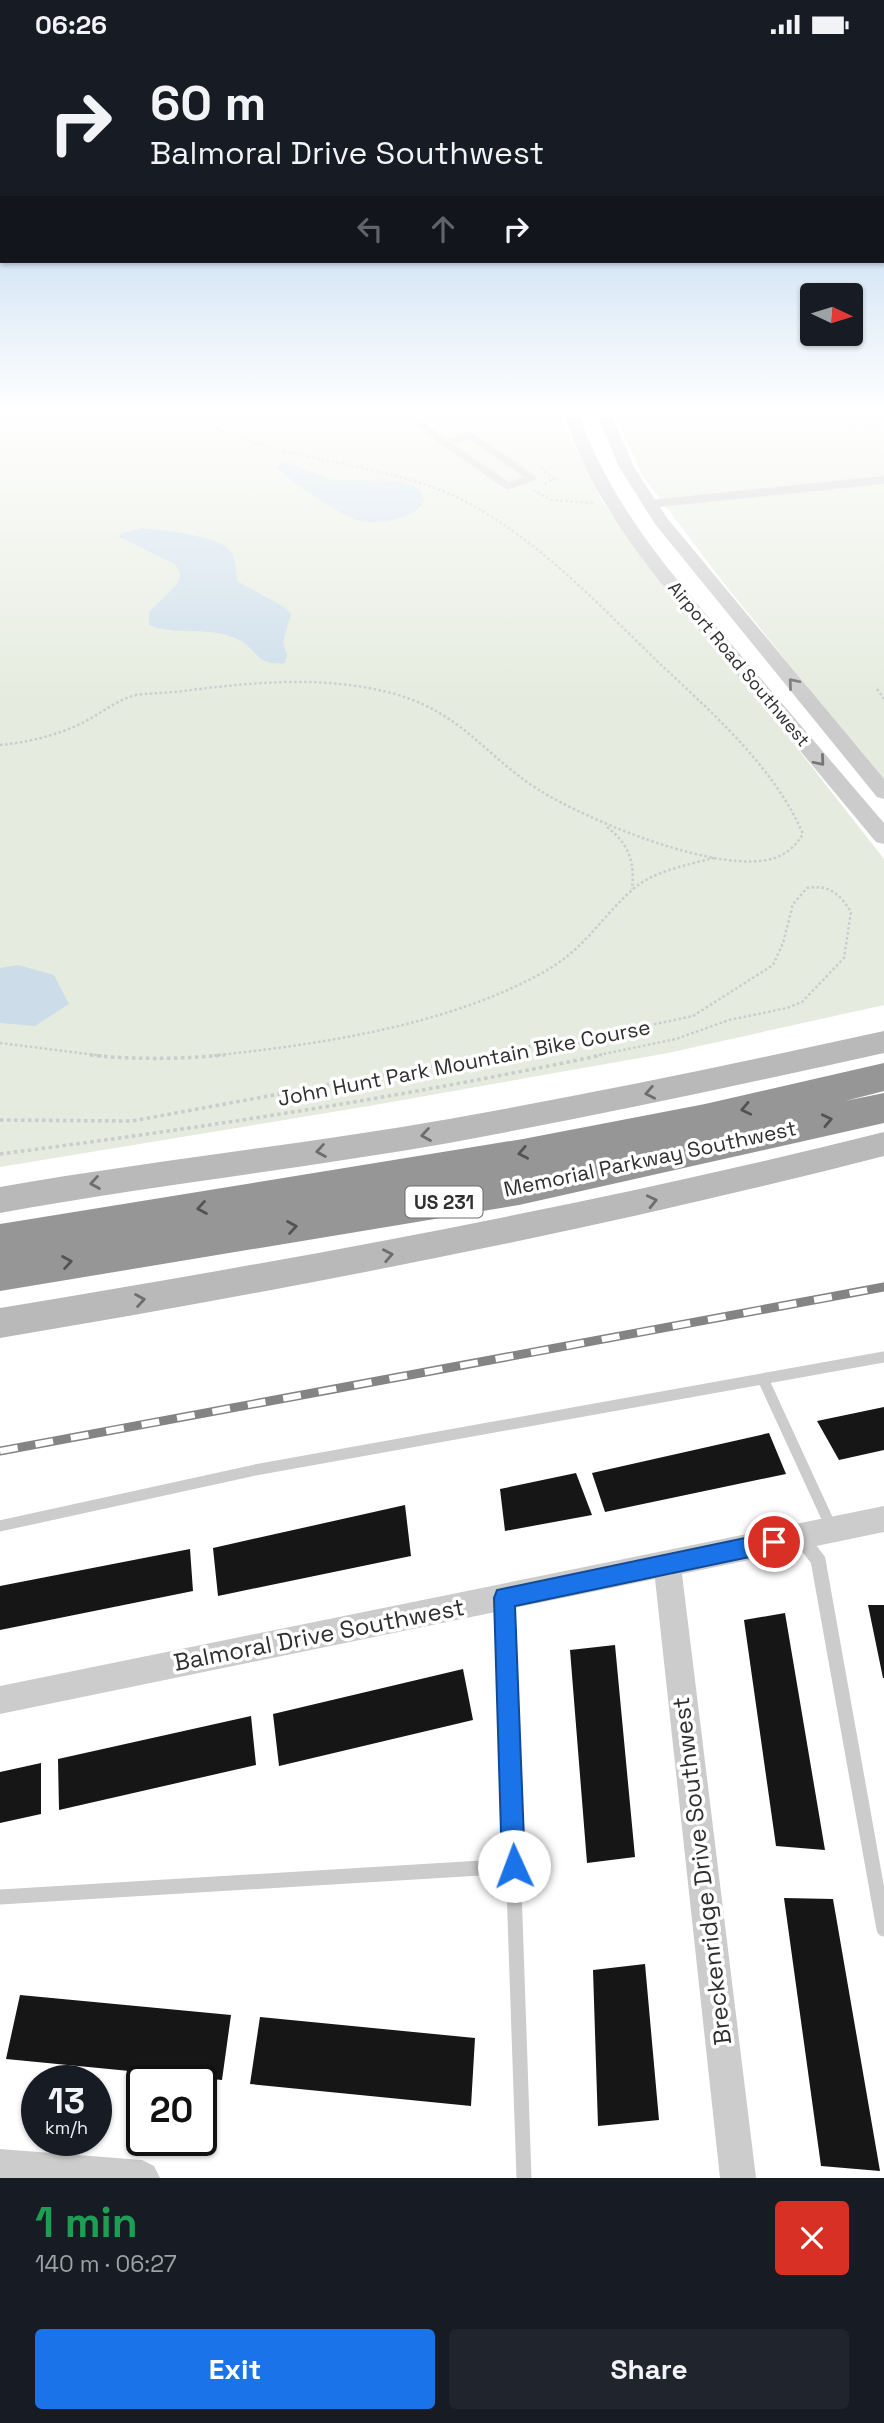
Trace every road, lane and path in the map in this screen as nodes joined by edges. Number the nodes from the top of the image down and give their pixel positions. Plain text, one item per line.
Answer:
1 (478, 508) edge
2 (619, 508) edge
3 (648, 508) edge
4 (653, 508) edge
5 (645, 553) junction
6 (877, 689) dead end
7 (884, 699) edge
8 (0, 744) edge
9 (884, 792) edge
10 (602, 824) junction
11 (884, 837) edge
12 (720, 857) junction
13 (632, 889) junction
14 (884, 1042) edge
15 (0, 1043) edge
16 (884, 1077) edge
17 (884, 1108) edge
18 (0, 1120) edge
19 (884, 1144) edge
20 (0, 1154) edge
21 (0, 1200) edge
22 (79, 1226) junction
23 (0, 1234) edge
24 (0, 1242) edge
25 (0, 1273) edge
26 (0, 1323) edge
27 (884, 1357) edge
28 (764, 1379) junction
29 (884, 1519) edge
30 (0, 1526) edge
31 (832, 1530) junction
32 (800, 1536) junction
33 (667, 1565) junction
34 (504, 1598) junction
35 (0, 1700) edge
36 (514, 1866) junction
37 (0, 1897) edge
38 (884, 1929) edge
39 (0, 2166) edge
40 (142, 2178) edge
41 (524, 2178) edge
42 (738, 2178) edge

1 - 12 path
2 - 5 street, Airport Road Southwest
3 - 5 street
9 -> 4 street, Airport Road Southwest
5 -> 11 street, Airport Road Southwest
6 - 7 path
8 - 10 path
10 - 12 path
10 - 13 path
12 - 13 path
13 - 15 path
14 -> 21 main road
16 -> 22 highway, Memorial Parkway Southwest / US 231
25 -> 17 highway, Memorial Parkway Southwest / US 231
18 - 20 path, John Hunt Park Mountain Bike Course
26 -> 19 main road
22 - 23 highway
22 - 24 highway, Memorial Parkway Southwest / US 231
27 - 28 lane
28 - 30 lane
28 - 31 lane
29 - 31 street, Balmoral Drive Southwest
31 - 32 street, Balmoral Drive Southwest
32 - 33 street, Balmoral Drive Southwest
32 - 38 lane
33 - 34 street, Balmoral Drive Southwest
33 - 42 street, Breckenridge Drive Southwest
34 - 35 street, Balmoral Drive Southwest
34 - 36 lane
36 - 37 lane
36 - 41 lane
39 - 40 street

